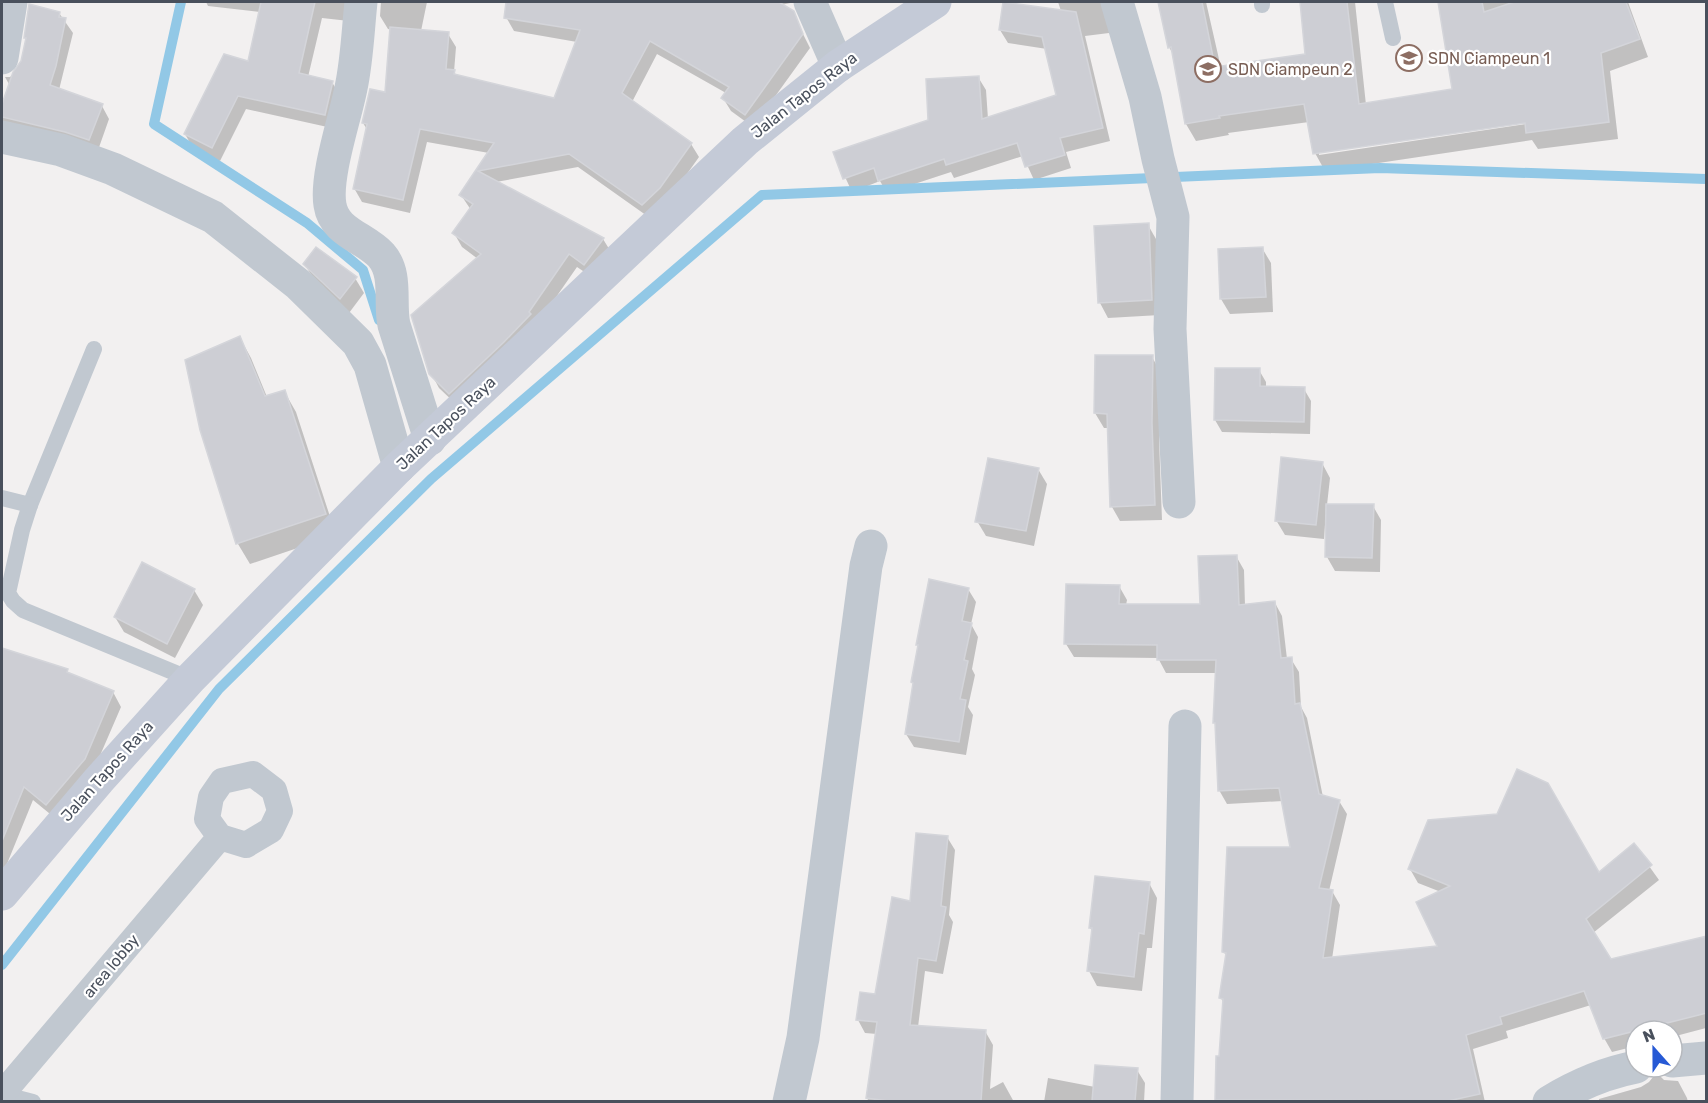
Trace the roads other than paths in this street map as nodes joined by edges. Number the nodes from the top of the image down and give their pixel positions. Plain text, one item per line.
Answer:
1 (12, 2) edge
2 (362, 2) edge
3 (810, 2) edge
4 (935, 2) edge
5 (1117, 2) edge
6 (1384, 2) edge
7 (1393, 38) dead end
8 (2, 58) edge
9 (838, 66) junction
10 (2, 137) edge
11 (94, 349) dead end
12 (430, 439) junction
13 (399, 467) junction
14 (2, 498) edge
15 (1179, 502) dead end
16 (30, 505) junction
17 (871, 546) dead end
18 (190, 679) junction
19 (1185, 726) dead end
20 (220, 837) dead end
21 (2, 894) edge
22 (1707, 1059) edge
23 (1684, 1060) edge
24 (1624, 1069) edge
25 (2, 1094) edge
26 (33, 1101) edge
27 (789, 1101) edge
28 (1177, 1101) edge
29 (1549, 1101) edge

1 - 8 street
2 - 12 street
3 - 9 street
4 - 9 main road, Jalan Tapos Raya
5 - 15 street
6 - 7 lane
9 - 12 main road, Jalan Tapos Raya
10 - 13 street
11 - 16 lane
12 - 13 main road, Jalan Tapos Raya
13 - 18 main road, Jalan Tapos Raya
14 - 16 lane
16 - 18 lane
17 - 27 street
18 - 21 main road, Jalan Tapos Raya
19 - 28 street
20 - 25 street, area lobby
22 - 23 street
24 - 29 street
25 - 26 lane

